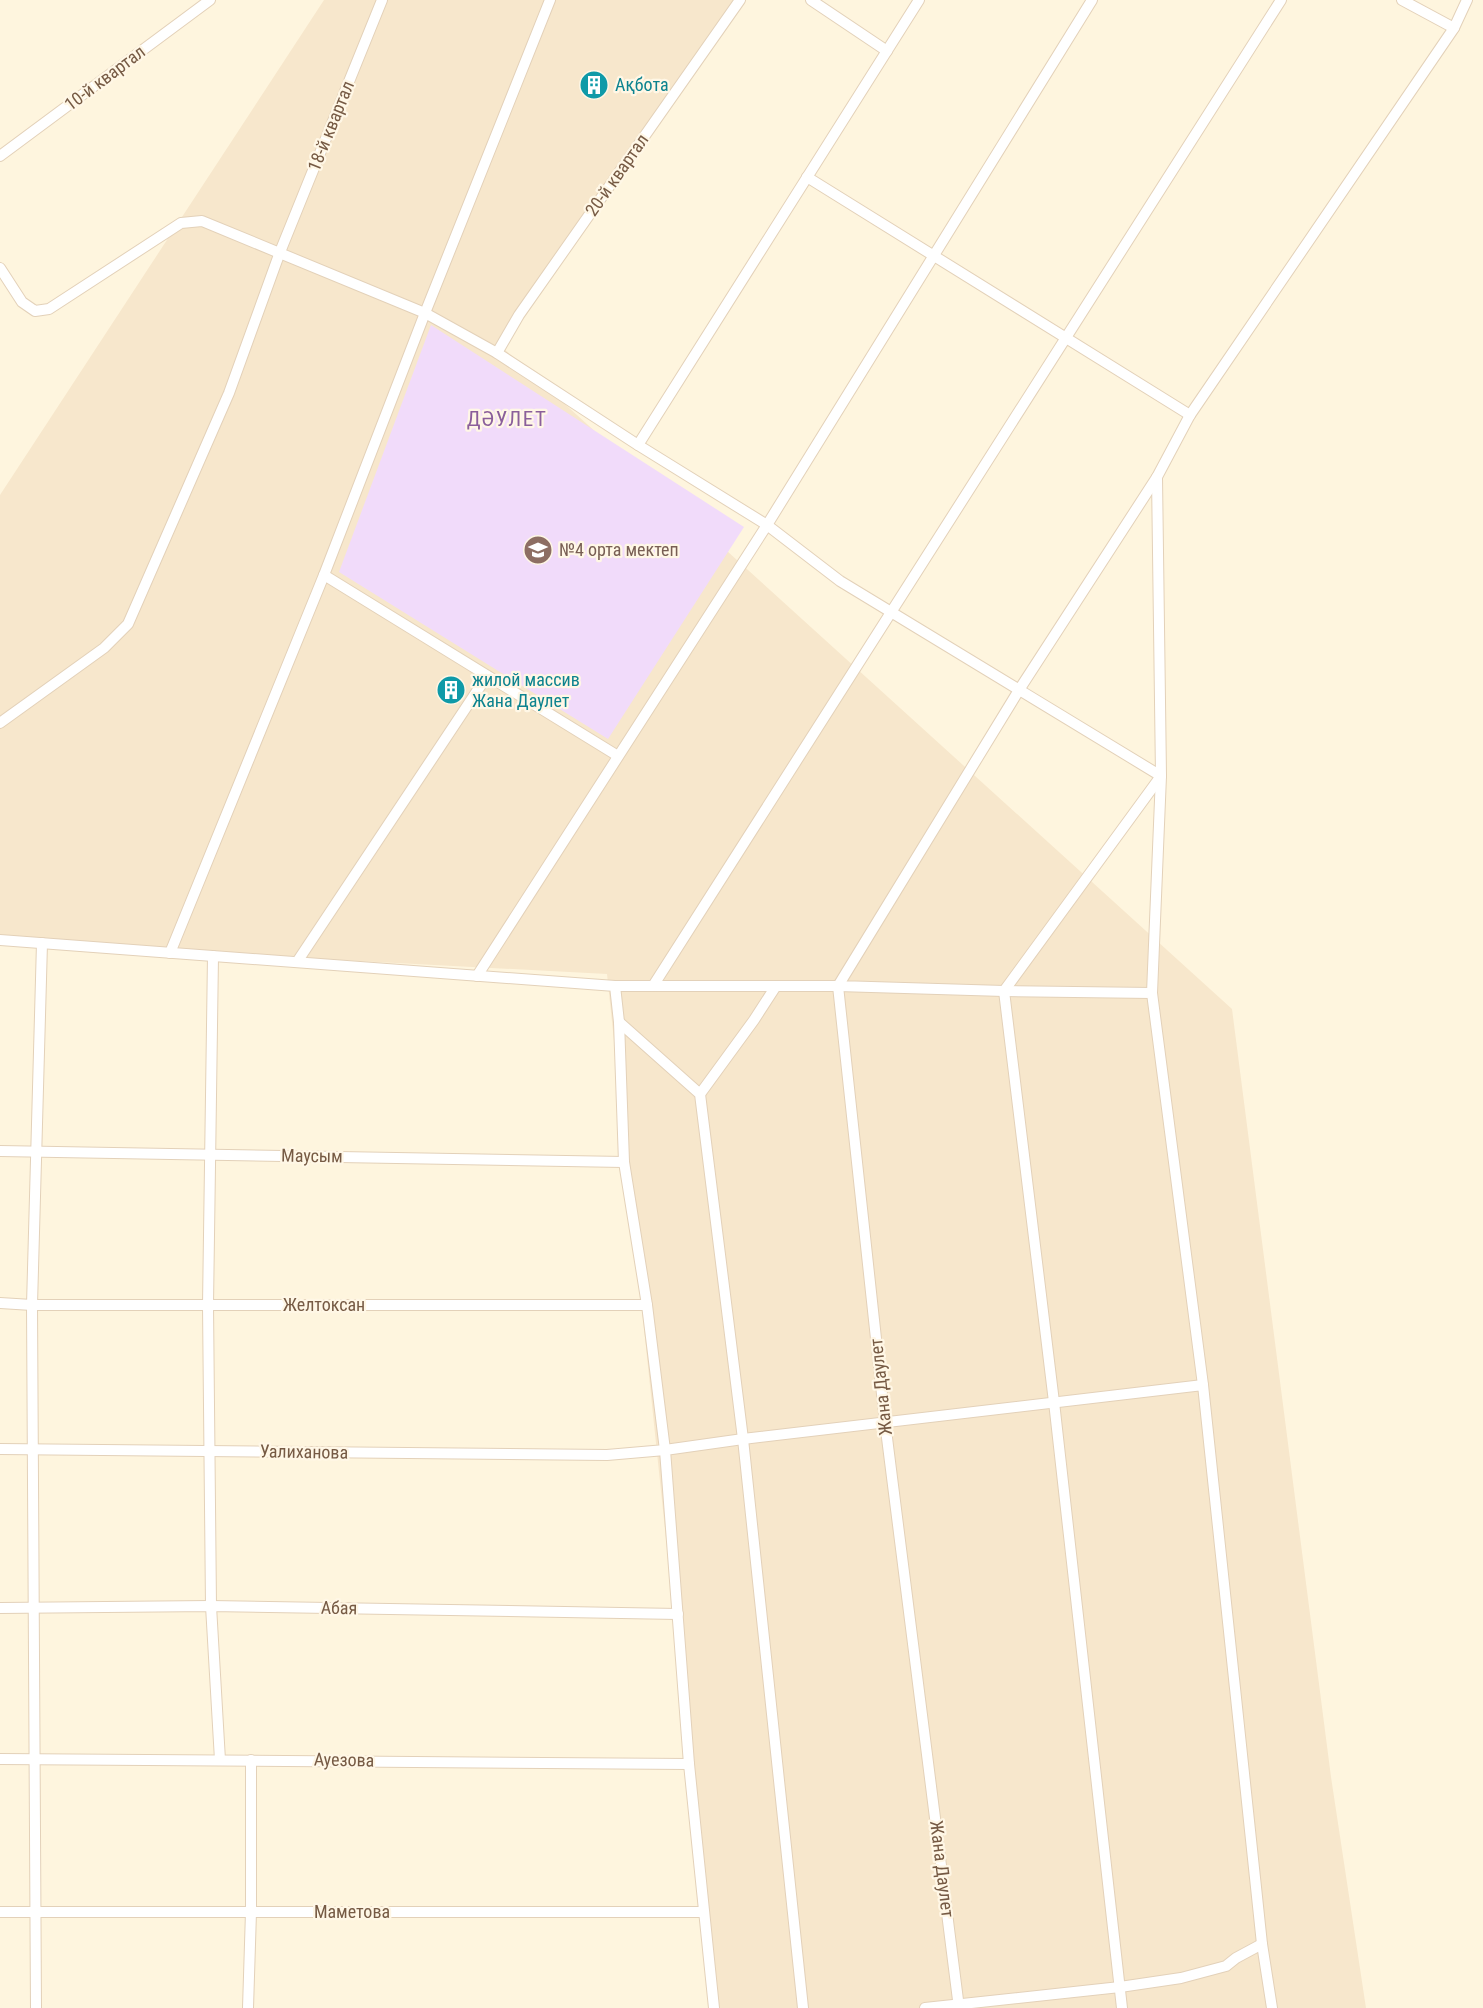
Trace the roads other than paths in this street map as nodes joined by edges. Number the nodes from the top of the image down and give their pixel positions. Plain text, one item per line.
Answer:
1 (210, 0) edge
2 (382, 0) edge
3 (549, 0) edge
4 (740, 0) edge
5 (811, 0) edge
6 (919, 0) edge
7 (1092, 0) edge
8 (1281, 0) edge
9 (1402, 0) edge
10 (1467, 0) edge
11 (1454, 28) junction
12 (887, 51) junction
13 (0, 156) edge
14 (807, 177) junction
15 (280, 252) junction
16 (934, 255) junction
17 (0, 268) edge
18 (425, 313) junction
19 (1066, 338) junction
20 (497, 353) junction
21 (1190, 415) junction
22 (638, 445) junction
23 (1157, 477) junction
24 (767, 525) junction
25 (324, 575) junction
26 (892, 613) junction
27 (488, 676) junction
28 (1019, 690) junction
29 (0, 723) edge
30 (618, 756) junction
31 (1161, 776) junction
32 (0, 940) edge
33 (42, 943) junction
34 (170, 953) junction
35 (213, 956) junction
36 (297, 962) junction
37 (477, 976) junction
38 (615, 986) junction
39 (653, 986) junction
40 (776, 986) junction
41 (838, 986) junction
42 (1004, 991) junction
43 (1152, 993) junction
44 (619, 1022) junction
45 (700, 1094) junction
46 (0, 1151) edge
47 (37, 1151) junction
48 (211, 1154) junction
49 (624, 1162) junction
50 (0, 1303) edge
51 (32, 1305) junction
52 (208, 1305) junction
53 (647, 1305) junction
54 (1203, 1385) junction
55 (1054, 1402) junction
56 (885, 1422) junction
57 (743, 1438) junction
58 (0, 1449) edge
59 (33, 1449) junction
60 (664, 1450) junction
61 (211, 1451) junction
62 (211, 1606) junction
63 (35, 1607) junction
64 (0, 1608) edge
65 (678, 1614) junction
66 (0, 1759) edge
67 (35, 1759) junction
68 (220, 1760) junction
69 (251, 1760) junction
70 (688, 1764) junction
71 (36, 1911) junction
72 (0, 1912) edge
73 (252, 1912) junction
74 (703, 1912) junction
75 (1262, 1944) junction
76 (1120, 1987) junction
77 (959, 2006) edge
78 (36, 2008) edge
79 (248, 2008) edge
80 (714, 2008) edge
81 (803, 2008) edge
82 (925, 2008) edge
83 (1122, 2008) edge
84 (1272, 2008) edge

1 - 13 street, 10-й квартал
2 - 15 street, 18-й квартал
3 - 18 street
4 - 20 street, 20-й квартал
5 - 12 street
6 - 12 street
7 - 16 street
8 - 19 street
9 - 11 street
10 - 11 street
11 - 21 street
12 - 14 street
14 - 16 street
14 - 22 street
15 - 17 street
15 - 18 street
15 - 29 street, 18-й квартал
16 - 19 street
16 - 24 street
18 - 20 street
18 - 25 street
19 - 21 street
19 - 26 street
20 - 22 street
21 - 23 street
22 - 24 street
23 - 28 street
23 - 31 street
24 - 26 street
24 - 30 street
25 - 27 street
25 - 34 street
26 - 28 street
26 - 39 street
27 - 30 street
27 - 36 street
28 - 31 street
28 - 41 street
30 - 37 street
31 - 42 street
31 - 43 street
32 - 33 street
33 - 34 street
33 - 47 street
34 - 35 street
35 - 36 street
35 - 48 street
36 - 37 street
37 - 38 street
38 - 39 street
38 - 44 street
39 - 40 street
40 - 41 street
40 - 45 street
41 - 42 street
41 - 56 street, Жана Даулет
42 - 43 street
42 - 55 street
43 - 54 street
44 - 45 street
44 - 49 street
45 - 57 street
46 - 47 street, Маусым
47 - 48 street, Маусым
47 - 51 street
48 - 49 street, Маусым
48 - 52 street
49 - 53 street
50 - 51 street, Желтоксан
51 - 52 street, Желтоксан
51 - 59 street
52 - 53 street, Желтоксан
52 - 61 street
53 - 60 street
54 - 55 street, Уалиханова
54 - 75 street
55 - 56 street, Уалиханова
55 - 76 street
56 - 57 street, Уалиханова
56 - 77 street, Жана Даулет
57 - 60 street, Уалиханова
57 - 81 street
58 - 59 street, Уалиханова
59 - 61 street, Уалиханова
59 - 63 street
60 - 61 street, Уалиханова
60 - 65 street
61 - 62 street
62 - 63 street, Абая
62 - 65 street, Абая
62 - 68 street
63 - 64 street, Абая
63 - 67 street
65 - 70 street
66 - 67 street, Ауезова
67 - 68 street, Ауезова
67 - 71 street
68 - 69 street, Ауезова
69 - 70 street, Ауезова
69 - 73 street
70 - 74 street
71 - 72 street, Маметова
71 - 73 street, Маметова
71 - 78 street
73 - 74 street, Маметова
73 - 79 street
74 - 80 street
75 - 76 street
75 - 84 street
76 - 77 street
76 - 83 street
77 - 82 street

